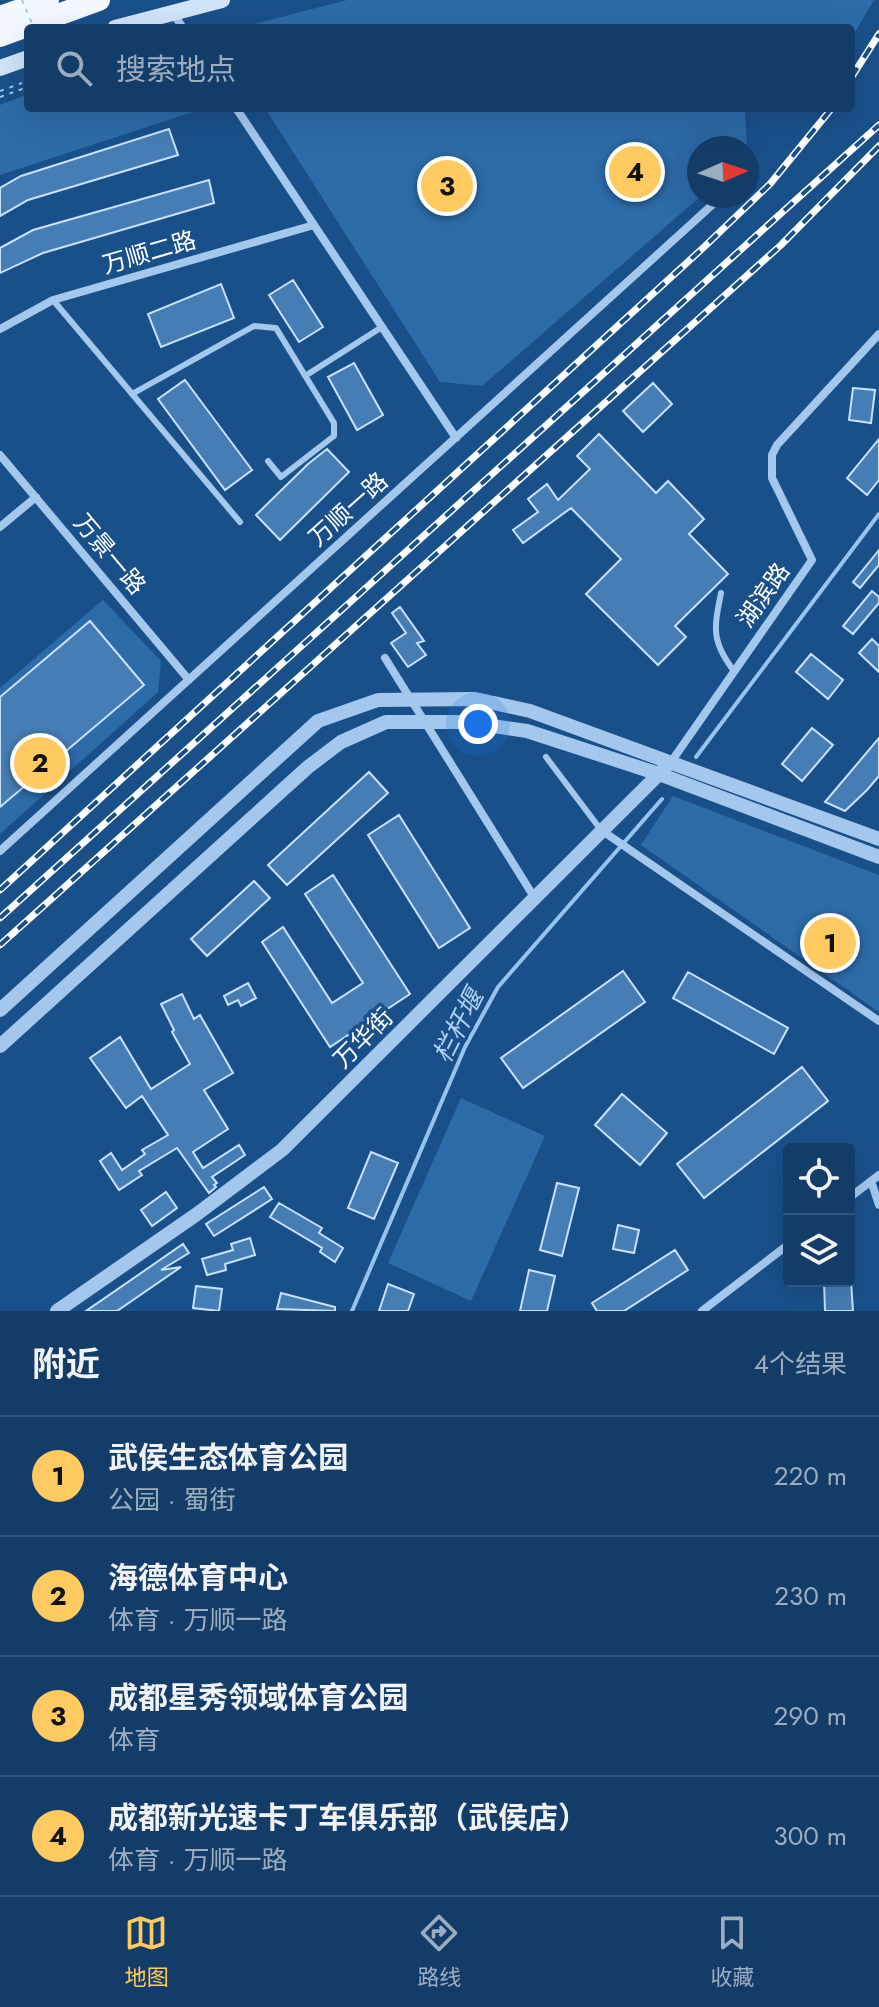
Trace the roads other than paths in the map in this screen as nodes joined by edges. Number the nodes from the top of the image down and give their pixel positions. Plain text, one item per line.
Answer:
1 (48, 0) edge
2 (99, 0) edge
3 (222, 0) edge
4 (172, 12) junction
5 (0, 17) edge
6 (33, 24) edge
7 (129, 24) edge
8 (180, 24) edge
9 (24, 27) edge
10 (0, 36) edge
11 (24, 59) edge
12 (0, 68) edge
13 (239, 112) edge
14 (709, 208) edge
15 (314, 225) junction
16 (53, 300) junction
17 (382, 327) junction
18 (0, 329) edge
19 (879, 334) edge
20 (305, 376) junction
21 (132, 394) junction
22 (456, 438) junction
23 (0, 455) edge
24 (268, 461) dead end
25 (36, 497) junction
26 (240, 522) dead end
27 (0, 527) edge
28 (721, 593) dead end
29 (385, 658) dead end
30 (734, 671) junction
31 (189, 680) junction
32 (412, 701) junction
33 (425, 722) junction
34 (546, 757) dead end
35 (671, 762) junction
36 (659, 774) junction
37 (601, 830) junction
38 (877, 835) edge
39 (0, 851) edge
40 (873, 855) edge
41 (534, 897) junction
42 (0, 1010) edge
43 (879, 1021) edge
44 (0, 1046) edge
45 (875, 1178) edge
46 (855, 1193) edge
47 (879, 1205) edge
48 (783, 1249) edge
49 (57, 1311) edge
50 (702, 1311) edge

1 - 5 highway
2 - 6 highway
3 - 4 main road
4 - 7 main road
4 - 8 street
9 - 10 highway
11 - 12 main road
13 - 15 street
14 - 22 street, 万顺一路
15 - 16 street, 万顺二路
15 - 17 street
16 - 18 street, 万顺二路
16 - 21 lane
17 - 20 lane
17 - 22 street
19 - 30 street, 湖滨路
20 - 21 lane
20 - 24 lane
21 - 26 lane
22 - 31 street, 万顺一路
23 - 25 street, 万景一路
25 - 27 street
25 - 31 street, 万景一路
28 - 30 lane
29 - 32 street
30 - 35 street, 湖滨路
31 - 39 street, 万顺一路
32 - 33 street
32 - 35 street
32 - 42 street
33 - 36 street
33 - 41 street
33 - 44 street
34 - 37 lane
35 - 36 street, 万华街
35 - 38 street
36 - 37 street, 万华街
36 - 40 street
37 - 41 street, 万华街
37 - 43 street
38 - 40 street
41 - 49 street, 万华街
45 - 46 street
45 - 47 street
48 - 50 street

